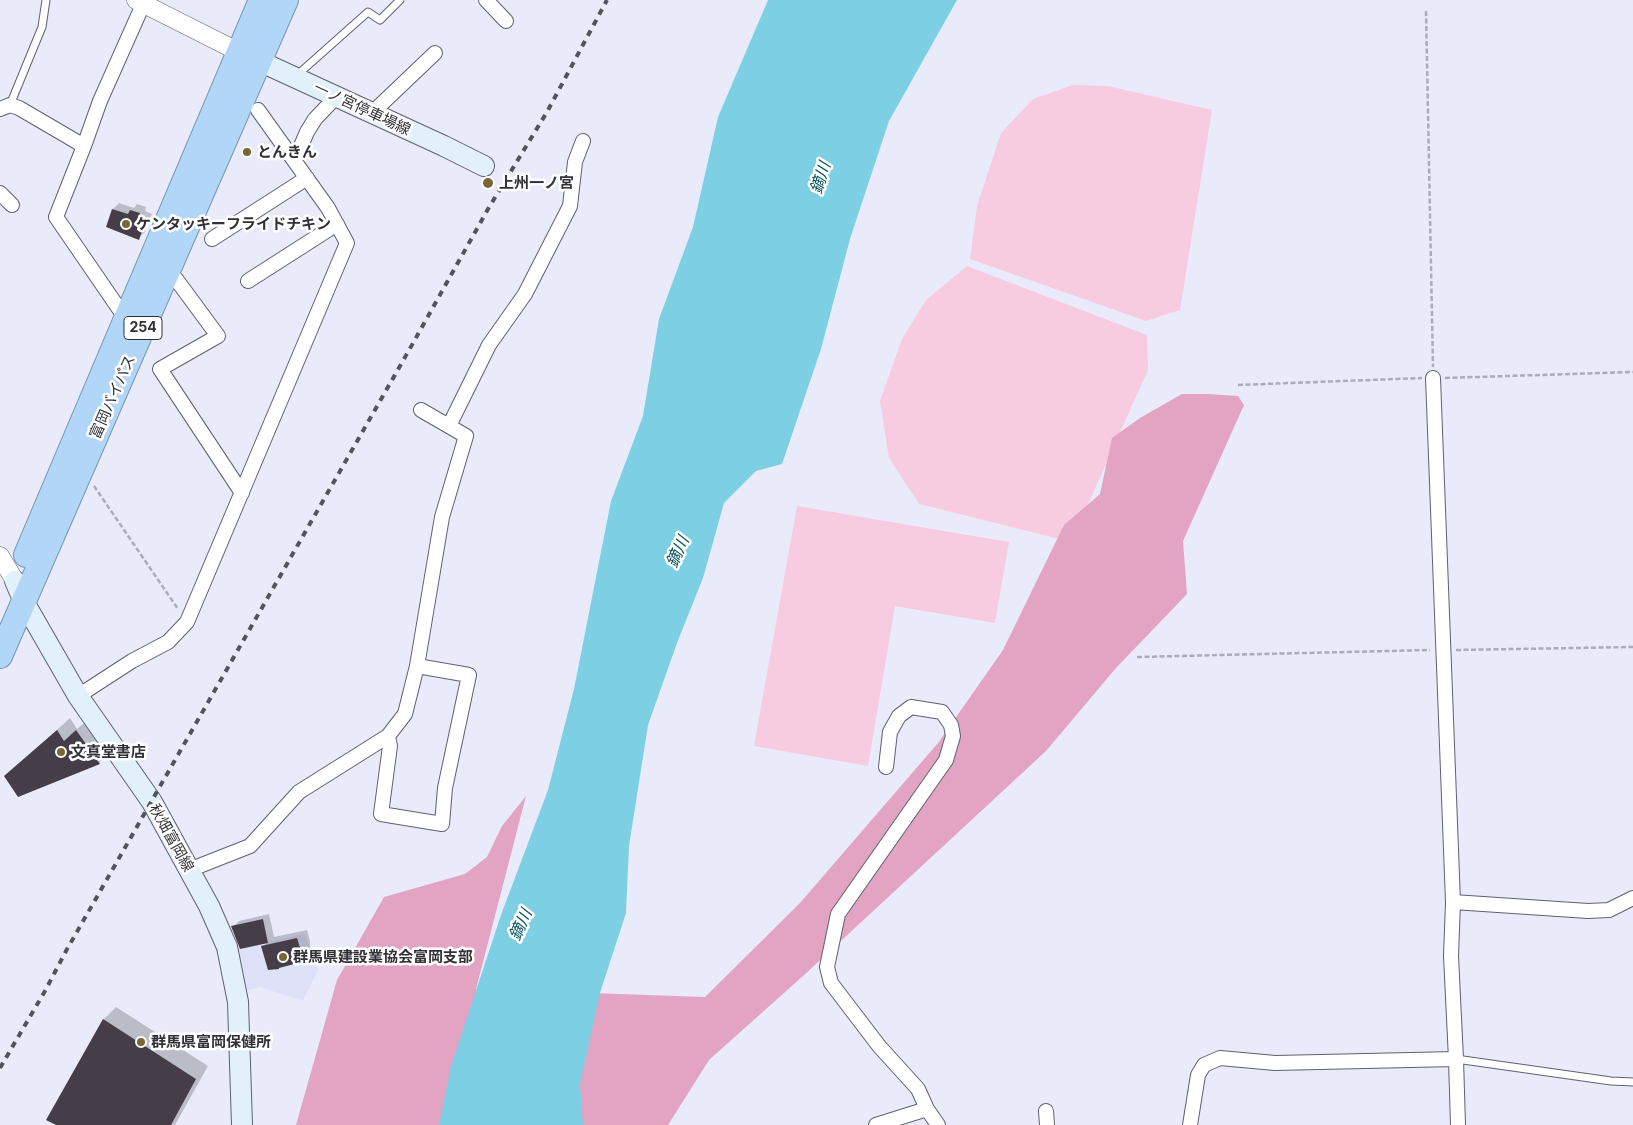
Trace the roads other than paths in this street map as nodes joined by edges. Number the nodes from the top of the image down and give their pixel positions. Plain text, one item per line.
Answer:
1 (46, 0) edge
2 (261, 0) edge
3 (286, 0) edge
4 (400, 0) edge
5 (486, 0) edge
6 (141, 1) edge
7 (506, 21) dead end
8 (435, 53) dead end
9 (249, 57) junction
10 (294, 78) junction
11 (336, 97) junction
12 (5, 107) edge
13 (258, 110) dead end
14 (372, 113) junction
15 (583, 141) dead end
16 (84, 146) junction
17 (295, 160) junction
18 (484, 166) dead end
19 (307, 178) junction
20 (0, 193) edge
21 (12, 205) dead end
22 (337, 224) junction
23 (212, 239) dead end
24 (176, 280) dead end
25 (248, 281) dead end
26 (126, 319) junction
27 (1433, 378) road end
28 (421, 410) dead end
29 (449, 426) junction
30 (242, 493) junction
31 (0, 556) edge
32 (20, 591) junction
33 (0, 616) edge
34 (0, 656) edge
35 (417, 666) junction
36 (78, 696) junction
37 (388, 736) junction
38 (886, 767) dead end
39 (189, 870) junction
40 (1632, 901) edge
41 (1453, 902) junction
42 (1456, 1059) junction
43 (1633, 1082) edge
44 (927, 1109) junction
45 (242, 1125) edge
46 (876, 1125) edge
47 (938, 1125) edge
48 (1190, 1125) edge
49 (1458, 1125) edge

1 - 12 lane
2 - 9 highway, 富岡バイパス / 254
3 - 9 highway, 富岡バイパス / 254
4 - 10 lane
5 - 7 street
6 - 9 street
6 - 16 street
8 - 14 street
9 - 10 main road, 一ノ宮停車場線
9 - 26 highway, 富岡バイパス / 254
9 - 32 highway, 富岡バイパス / 254
10 - 11 main road, 一ノ宮停車場線
11 - 14 main road, 一ノ宮停車場線
11 - 17 street
12 - 16 street
13 - 17 street
14 - 18 main road, 一ノ宮停車場線
15 - 29 street
16 - 26 street
17 - 19 street
19 - 22 street
19 - 23 street
20 - 21 street
22 - 25 street
22 - 30 street
24 - 30 street
26 - 32 highway, 富岡バイパス / 254
27 - 41 street
28 - 29 street
29 - 35 street
30 - 36 street
31 - 32 street
32 - 33 highway, 富岡バイパス / 254
32 - 34 highway, 富岡バイパス / 254
32 - 36 main road, 秋畑富岡線
35 - 37 street
35 - 37 street
36 - 39 main road, 秋畑富岡線
37 - 39 street
38 - 44 street
39 - 45 main road, 秋畑富岡線
40 - 41 street
41 - 42 street
42 - 43 lane
42 - 48 street
42 - 49 street
44 - 46 street
44 - 47 street

